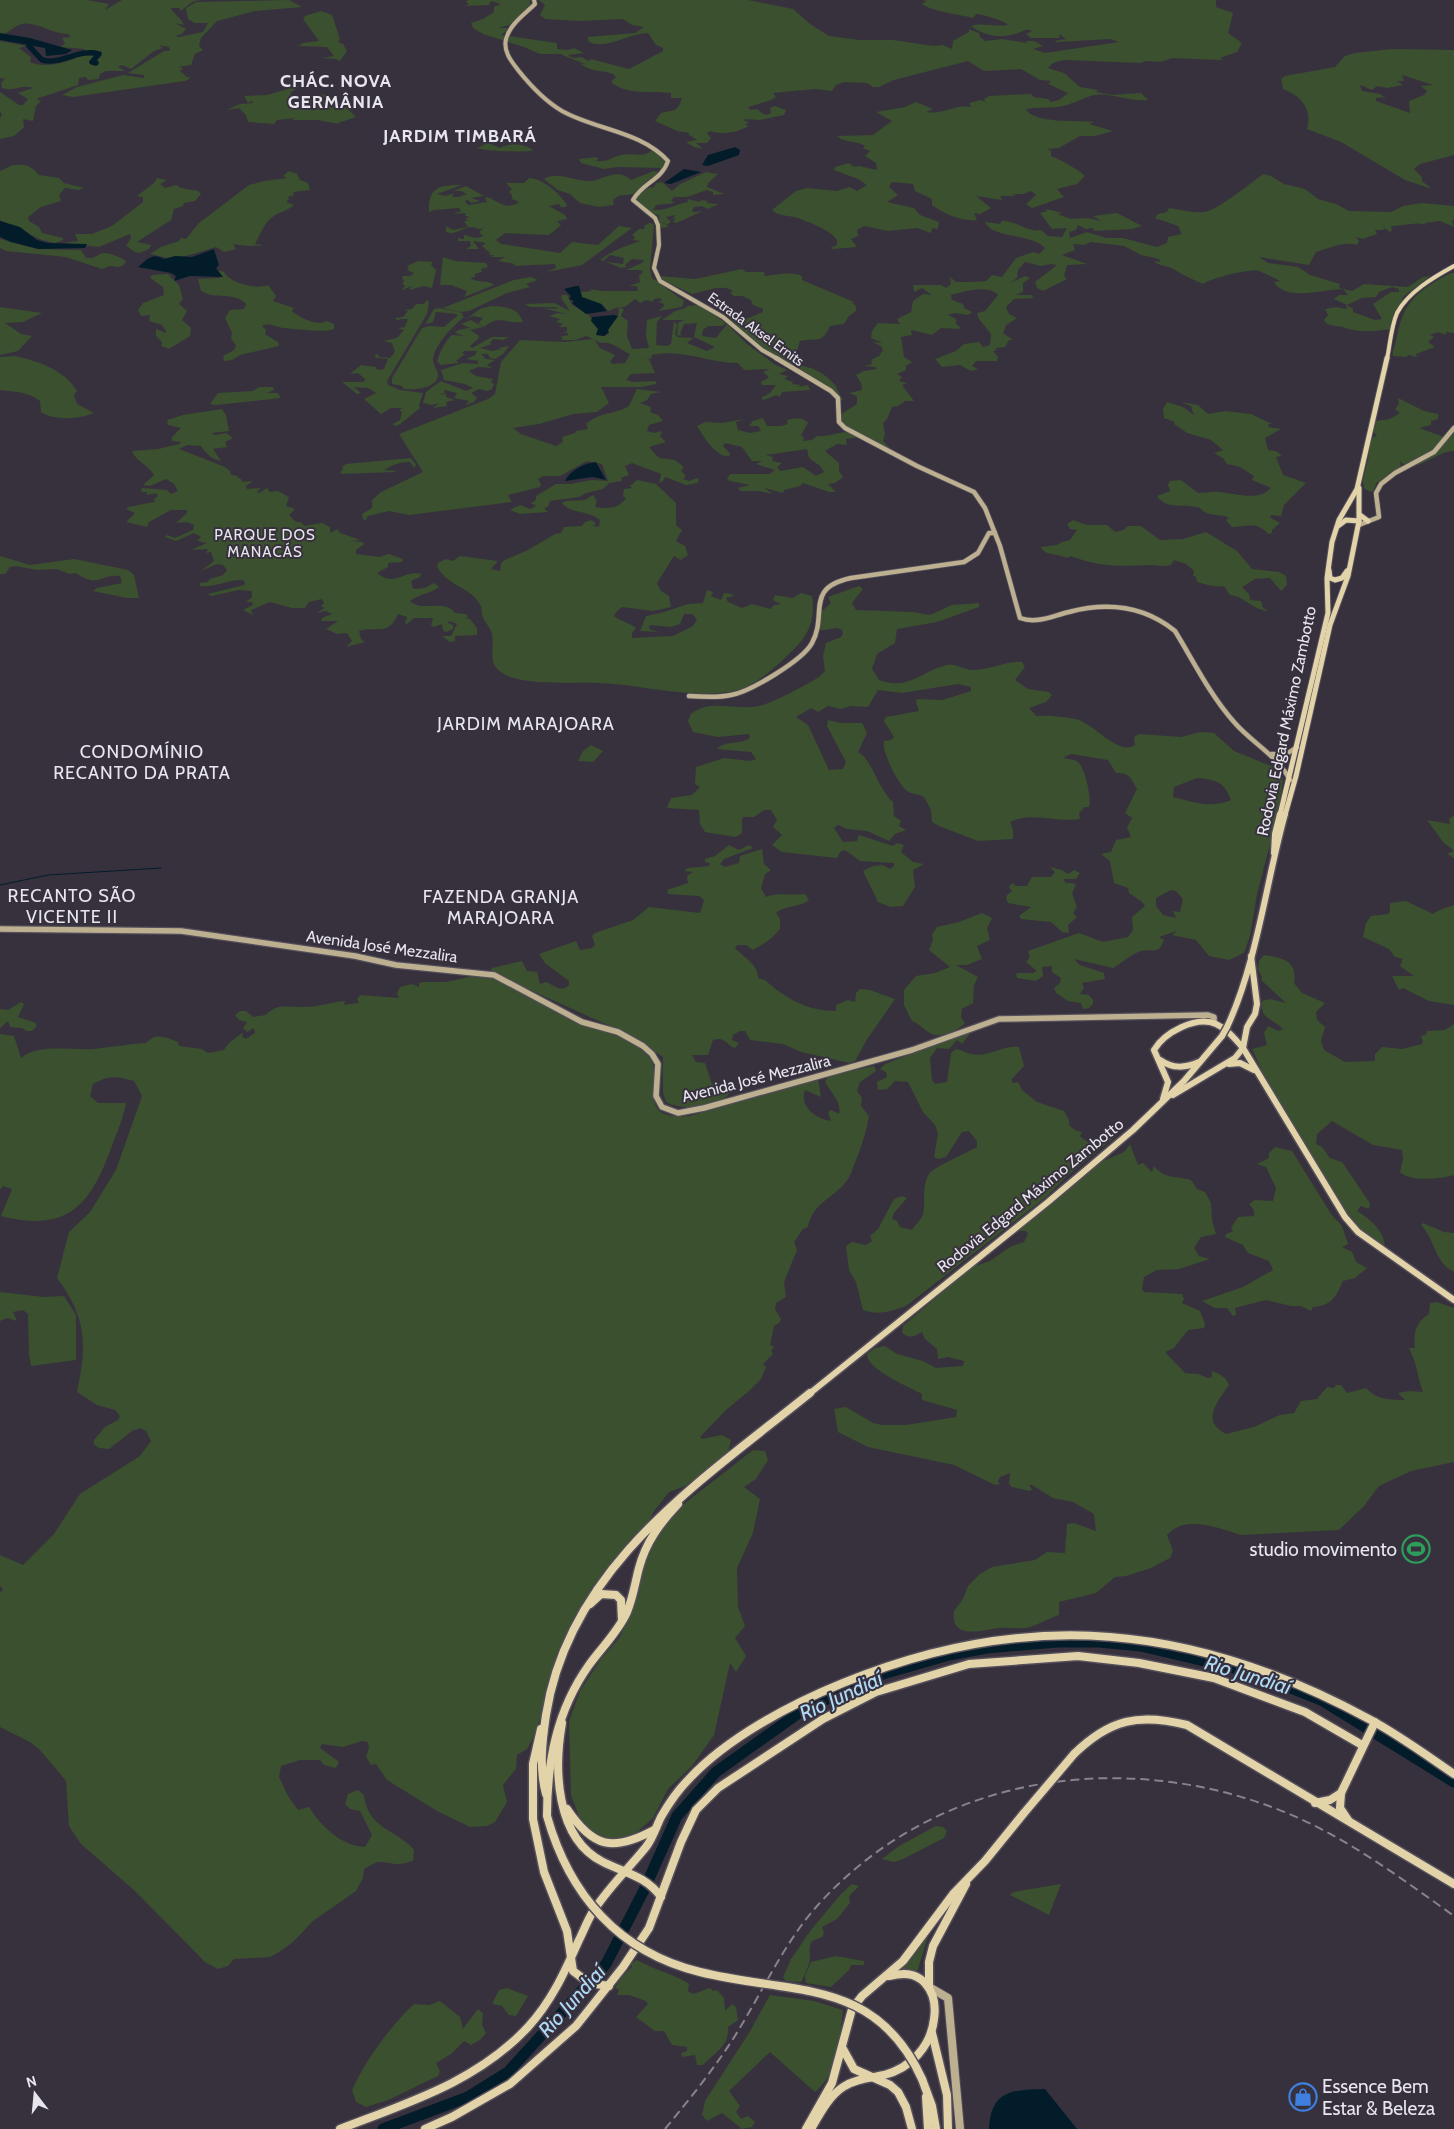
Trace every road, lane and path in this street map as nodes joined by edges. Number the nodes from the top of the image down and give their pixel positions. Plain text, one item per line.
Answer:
1 (534, 0) edge
2 (1454, 266) edge
3 (1454, 428) edge
4 (1359, 482) junction
5 (1359, 520) junction
6 (1369, 521) junction
7 (1337, 527) junction
8 (992, 533) junction
9 (1000, 546) junction
10 (984, 547) junction
11 (1349, 568) junction
12 (1329, 569) junction
13 (689, 696) dead end
14 (1297, 747) junction
15 (1270, 754) junction
16 (1290, 780) junction
17 (1274, 853) junction
18 (0, 929) edge
19 (1250, 952) junction
20 (1214, 1023) junction
21 (1247, 1027) junction
22 (1225, 1031) junction
23 (1243, 1048) junction
24 (1158, 1058) junction
25 (1203, 1060) junction
26 (1221, 1066) junction
27 (1256, 1072) junction
28 (1162, 1102) junction
29 (1454, 1300) edge
30 (697, 1485) junction
31 (582, 1612) junction
32 (622, 1621) junction
33 (579, 1680) junction
34 (544, 1721) junction
35 (1374, 1724) junction
36 (1364, 1743) junction
37 (1454, 1774) edge
38 (1341, 1793) junction
39 (546, 1794) junction
40 (1315, 1803) junction
41 (564, 1804) junction
42 (1350, 1823) junction
43 (654, 1830) junction
44 (629, 1873) junction
45 (968, 1880) junction
46 (1454, 1884) edge
47 (661, 1897) junction
48 (570, 1958) junction
49 (886, 1977) junction
50 (609, 1986) junction
51 (929, 1987) junction
52 (932, 2033) junction
53 (843, 2049) junction
54 (875, 2077) junction
55 (926, 2093) junction
56 (808, 2128) edge
57 (340, 2129) edge
58 (425, 2129) edge
59 (912, 2129) edge
60 (928, 2129) edge
61 (936, 2129) edge
62 (948, 2129) edge
63 (960, 2129) edge

1 - 8 street, Estrada Aksel Ernits
2 - 4 main road, Rodovia Edgard Máximo Zambotto
3 - 6 street
4 - 5 main road, Rodovia Edgard Máximo Zambotto
4 - 7 main road, Rodovia Edgard Máximo Zambotto
5 - 6 main road
5 - 6 street
5 - 7 main road
5 - 11 main road, Rodovia Edgard Máximo Zambotto
7 - 12 main road, Rodovia Edgard Máximo Zambotto
8 - 9 street
8 - 10 street
9 - 10 street
9 - 15 street
10 - 13 street
11 - 12 main road
11 - 17 main road, Rodovia Edgard Máximo Zambotto
12 - 14 main road, Rodovia Edgard Máximo Zambotto
14 - 15 street
14 - 16 main road, Rodovia Edgard Máximo Zambotto
15 - 16 street
16 - 17 main road, Rodovia Edgard Máximo Zambotto
17 - 19 main road, Rodovia Edgard Máximo Zambotto
18 - 20 street, Avenida José Mezzalira
19 - 21 main road
19 - 22 main road, Rodovia Edgard Máximo Zambotto
20 - 22 main road
20 - 24 main road
21 - 22 main road
21 - 23 main road
22 - 23 main road
22 - 25 main road, Rodovia Edgard Máximo Zambotto
23 - 26 main road
23 - 27 main road
24 - 25 main road
24 - 28 main road
25 - 28 main road, Rodovia Edgard Máximo Zambotto
26 - 27 main road
26 - 28 main road
27 - 29 main road
28 - 30 main road, Rodovia Edgard Máximo Zambotto
30 - 31 main road, Rodovia Edgard Máximo Zambotto
30 - 32 main road, Rodovia Edgard Máximo Zambotto
31 - 32 main road
31 - 34 main road, Rodovia Edgard Máximo Zambotto
32 - 33 main road, Rodovia Edgard Máximo Zambotto
33 - 39 main road, Rodovia Edgard Máximo Zambotto
33 - 41 main road
34 - 39 main road, Rodovia Edgard Máximo Zambotto
34 - 48 main road
35 - 36 main road
35 - 37 main road
35 - 43 main road
36 - 38 main road
36 - 47 main road
38 - 40 main road
38 - 42 main road
39 - 55 main road, Rodovia Edgard Máximo Zambotto, bridge
40 - 42 main road
40 - 45 main road, bridge
41 - 43 main road
41 - 44 main road
42 - 46 main road
43 - 44 main road
44 - 47 main road
44 - 48 main road
45 - 49 main road
45 - 51 main road
47 - 50 main road
48 - 50 main road
48 - 57 main road
49 - 51 main road
49 - 53 main road
50 - 58 main road
51 - 52 main road
51 - 63 street
52 - 54 main road
52 - 62 main road
53 - 54 main road
53 - 56 main road
54 - 56 main road
54 - 59 main road
55 - 60 main road, Rodovia Edgard Máximo Zambotto
55 - 61 main road, Rodovia Edgard Máximo Zambotto

